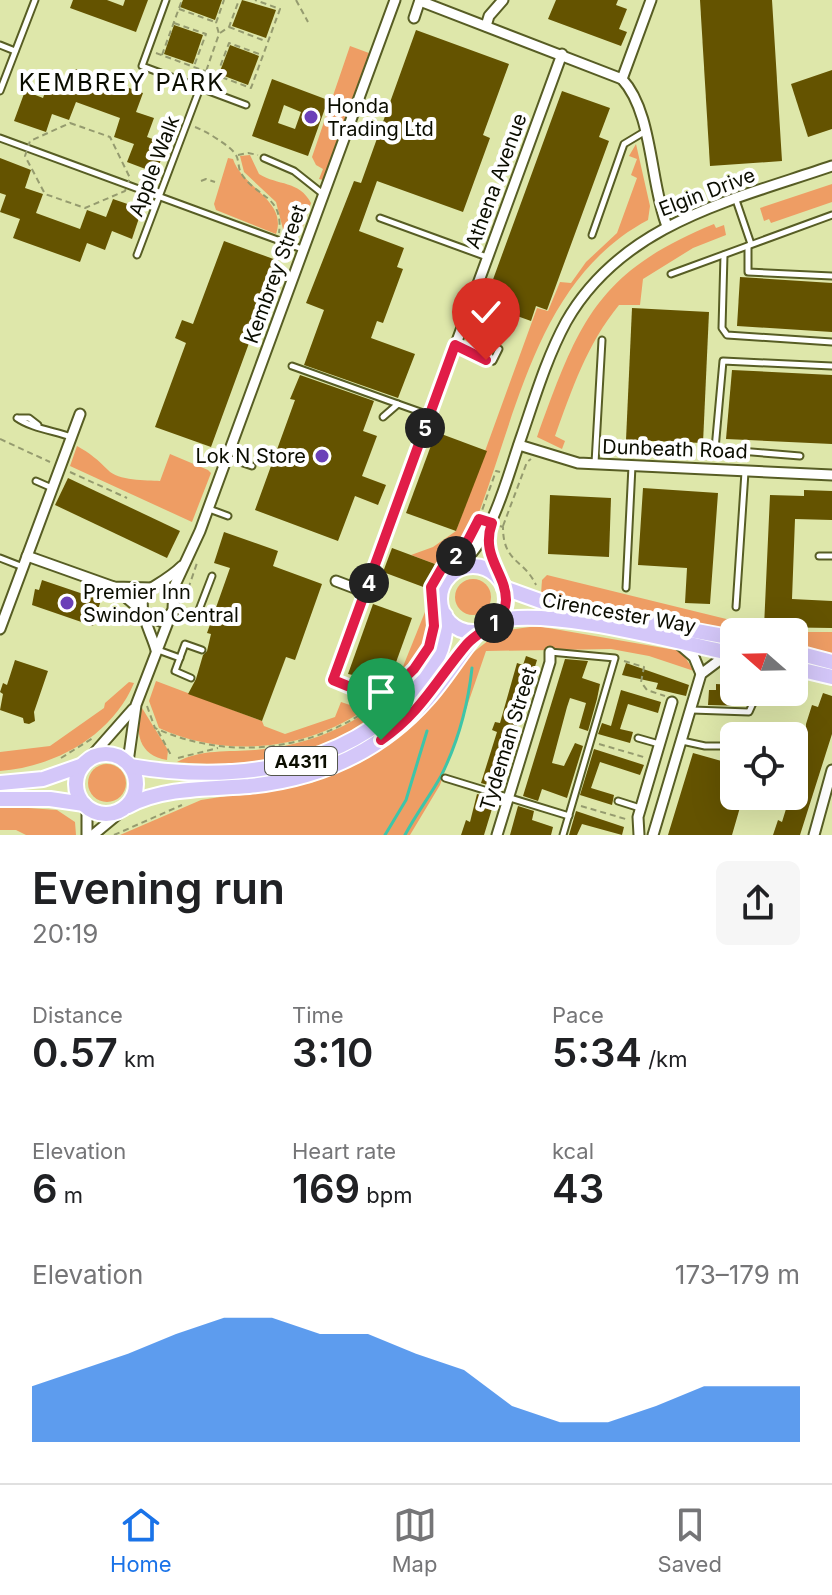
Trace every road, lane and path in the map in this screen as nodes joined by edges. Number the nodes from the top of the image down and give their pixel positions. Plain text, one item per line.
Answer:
1 (166, 0) edge
2 (182, 0) edge
3 (224, 0) edge
4 (239, 0) edge
5 (255, 0) edge
6 (296, 0) edge
7 (395, 0) edge
8 (420, 0) edge
9 (503, 0) edge
10 (651, 0) edge
11 (34, 1) edge
12 (179, 9) junction
13 (414, 18) dead end
14 (308, 22) dead end
15 (174, 23) junction
16 (216, 23) junction
17 (486, 26) junction
18 (229, 27) junction
19 (219, 34) junction
20 (268, 42) junction
21 (0, 45) edge
22 (148, 50) junction
23 (15, 51) junction
24 (562, 54) junction
25 (162, 55) junction
26 (263, 55) junction
27 (194, 67) junction
28 (206, 71) junction
29 (217, 76) junction
30 (622, 79) junction
31 (200, 88) junction
32 (0, 91) edge
33 (246, 105) dead end
34 (187, 124) junction
35 (644, 132) junction
36 (0, 138) edge
37 (27, 148) junction
38 (237, 156) junction
39 (264, 158) joint
40 (832, 166) edge
41 (201, 181) dead end
42 (215, 182) dead end
43 (128, 185) junction
44 (323, 194) junction
45 (160, 197) junction
46 (736, 199) junction
47 (832, 215) edge
48 (380, 218) dead end
49 (667, 226) junction
50 (592, 235) dead end
51 (277, 240) junction
52 (749, 245) junction
53 (303, 249) junction
54 (137, 255) dead end
55 (724, 255) junction
56 (488, 257) junction
57 (671, 274) dead end
58 (293, 276) junction
59 (832, 276) edge
60 (602, 340) dead end
61 (832, 342) edge
62 (455, 345) junction
63 (499, 349) dead end
64 (292, 366) dead end
65 (832, 366) edge
66 (398, 404) junction
67 (80, 414) dead end
68 (430, 415) junction
69 (383, 417) dead end
70 (39, 425) dead end
71 (71, 437) junction
72 (0, 439) edge
73 (519, 445) junction
74 (800, 456) dead end
75 (227, 458) junction
76 (548, 459) junction
77 (595, 464) junction
78 (252, 466) dead end
79 (632, 466) junction
80 (60, 467) junction
81 (745, 470) junction
82 (832, 475) edge
83 (36, 481) dead end
84 (52, 488) junction
85 (127, 498) dead end
86 (209, 509) junction
87 (228, 516) dead end
88 (476, 527) dead end
89 (490, 527) junction
90 (503, 527) junction
91 (27, 556) junction
92 (819, 556) dead end
93 (832, 556) edge
94 (0, 558) edge
95 (199, 559) dead end
96 (187, 561) junction
97 (454, 565) junction
98 (23, 567) junction
99 (212, 576) dead end
100 (336, 581) dead end
101 (501, 583) junction
102 (536, 586) dead end
103 (114, 587) junction
104 (153, 588) junction
105 (626, 588) dead end
106 (365, 592) junction
107 (736, 607) dead end
108 (174, 608) junction
109 (144, 613) junction
110 (438, 613) junction
111 (497, 621) junction
112 (0, 629) edge
113 (479, 631) junction
114 (720, 635) edge
115 (677, 642) junction
116 (429, 647) dead end
117 (156, 650) junction
118 (202, 650) dead end
119 (720, 651) edge
120 (550, 652) joint
121 (808, 656) edge
122 (180, 658) junction
123 (615, 658) junction
124 (720, 662) edge
125 (832, 662) edge
126 (808, 671) edge
127 (701, 674) junction
128 (832, 677) edge
129 (191, 678) dead end
130 (333, 680) joint
131 (382, 700) junction
132 (146, 702) dead end
133 (672, 702) joint
134 (136, 705) junction
135 (752, 706) edge
136 (691, 709) junction
137 (155, 728) junction
138 (102, 730) dead end
139 (638, 738) dead end
140 (681, 740) junction
141 (590, 742) junction
142 (659, 744) junction
143 (720, 746) edge
144 (220, 747) junction
145 (655, 760) junction
146 (85, 763) junction
147 (50, 764) dead end
148 (129, 764) junction
149 (832, 770) edge
150 (445, 778) dead end
151 (0, 783) edge
152 (828, 794) edge
153 (509, 798) junction
154 (0, 799) edge
155 (618, 801) dead end
156 (572, 803) junction
157 (184, 804) dead end
158 (86, 806) junction
159 (126, 808) junction
160 (641, 808) junction
161 (569, 816) junction
162 (638, 823) junction
163 (87, 835) edge
164 (93, 835) edge
165 (114, 835) edge
166 (497, 835) edge
167 (563, 835) edge
168 (639, 835) edge
169 (653, 835) edge
170 (814, 835) edge

1 - 22 lane
2 - 12 path
3 - 16 path
4 - 18 path
5 - 20 path
6 - 14 path
7 - 44 street, Kembrey Street
8 - 13 street
8 - 17 street
9 - 17 street
10 - 30 street
11 - 23 lane
12 - 15 path
12 - 16 path
15 - 25 path
15 - 27 path
16 - 19 path
17 - 24 street
18 - 19 path
18 - 20 path
19 - 28 path
20 - 26 path
21 - 23 lane
22 - 25 path
22 - 31 lane
23 - 32 lane
24 - 30 street
24 - 56 street, Athena Avenue
25 - 27 path
26 - 29 path
26 - 29 path
27 - 28 path
28 - 29 path
28 - 31 path
30 - 35 street
31 - 33 lane
31 - 34 lane, Apple Walk
34 - 38 path
34 - 45 lane, Apple Walk
35 - 49 street
35 - 50 lane
36 - 37 lane
37 - 43 lane
37 - 43 path
37 - 43 path
38 - 39 path
38 - 51 path
39 - 44 lane
40 - 46 street, Elgin Drive
41 - 42 path
43 - 45 lane
44 - 53 street, Kembrey Street
45 - 51 lane
45 - 54 lane, Apple Walk
46 - 49 street, Elgin Drive
46 - 52 lane
47 - 52 lane
48 - 56 lane
49 - 73 street, Elgin Drive
51 - 53 lane
51 - 58 path
52 - 55 lane
52 - 59 lane
53 - 58 street, Kembrey Street
55 - 57 lane
55 - 61 lane
56 - 62 street, Athena Avenue
58 - 75 street, Kembrey Street
60 - 77 lane
62 - 63 lane
62 - 68 street, Athena Avenue
64 - 66 lane
65 - 74 lane
66 - 68 lane
66 - 69 lane
67 - 71 street
68 - 106 street, Athena Avenue
70 - 71 lane
71 - 80 street
72 - 80 path
73 - 76 street, Dunbeath Road
73 - 89 street, Elgin Drive
75 - 78 lane
75 - 86 street, Kembrey Street
76 - 77 street, Dunbeath Road
76 - 90 path
77 - 79 street, Dunbeath Road
79 - 81 street, Dunbeath Road
79 - 105 lane
80 - 84 street
80 - 85 path
81 - 82 street, Dunbeath Road
81 - 107 lane
83 - 84 lane
84 - 91 street
86 - 87 lane
86 - 96 street, Kembrey Street
88 - 89 path
89 - 90 path
89 - 97 street, Elgin Drive
89 - 101 street, Elgin Drive
90 - 102 path
91 - 98 street
91 - 103 street
92 - 93 lane
94 - 98 lane
95 - 108 path
96 - 104 street, Kembrey Street
96 - 108 street, Kembrey Street
97 - 101 main road
97 - 110 main road, A4311
97 - 110 path
98 - 112 street
99 - 108 lane
100 - 106 street
101 - 111 main road
101 - 114 main road, Cirencester Way
103 - 104 street
103 - 109 street
104 - 108 street
104 - 109 street, Kembrey Street
106 - 130 street, Athena Avenue
108 - 109 street
108 - 117 street, Kembrey Street
109 - 117 street
110 - 113 main road
110 - 148 main road, A4311
111 - 113 main road, A4311
111 - 115 main road, Cirencester Way / A4311
113 - 159 main road, A4311
115 - 119 main road, Cirencester Way / A4311
115 - 127 street
116 - 131 path
117 - 122 lane
117 - 134 street, Kembrey Street
118 - 122 lane
120 - 123 lane
120 - 153 street, Tydeman Street
121 - 125 main road
122 - 129 lane
123 - 133 path
123 - 141 lane
124 - 127 street
126 - 128 main road
127 - 136 street
130 - 131 path
131 - 144 path
132 - 137 path
133 - 142 street
134 - 146 street, Kembrey Street
134 - 148 street, Kembrey Street
135 - 136 lane
136 - 140 street
137 - 144 path
137 - 144 path
138 - 147 path
139 - 142 lane
140 - 143 lane
140 - 169 street
141 - 145 path
141 - 156 lane
142 - 145 street
145 - 160 street
146 - 148 main road, A4311
146 - 151 main road, A4311
146 - 158 main road
148 - 159 main road
149 - 152 street
150 - 153 lane
152 - 170 street
153 - 161 lane
153 - 166 street, Tydeman Street
154 - 158 main road, A4311
155 - 160 lane
156 - 161 lane
156 - 162 path
157 - 165 path
158 - 159 main road, A4311
158 - 163 street
159 - 164 street
160 - 162 street
161 - 167 lane
162 - 168 street

